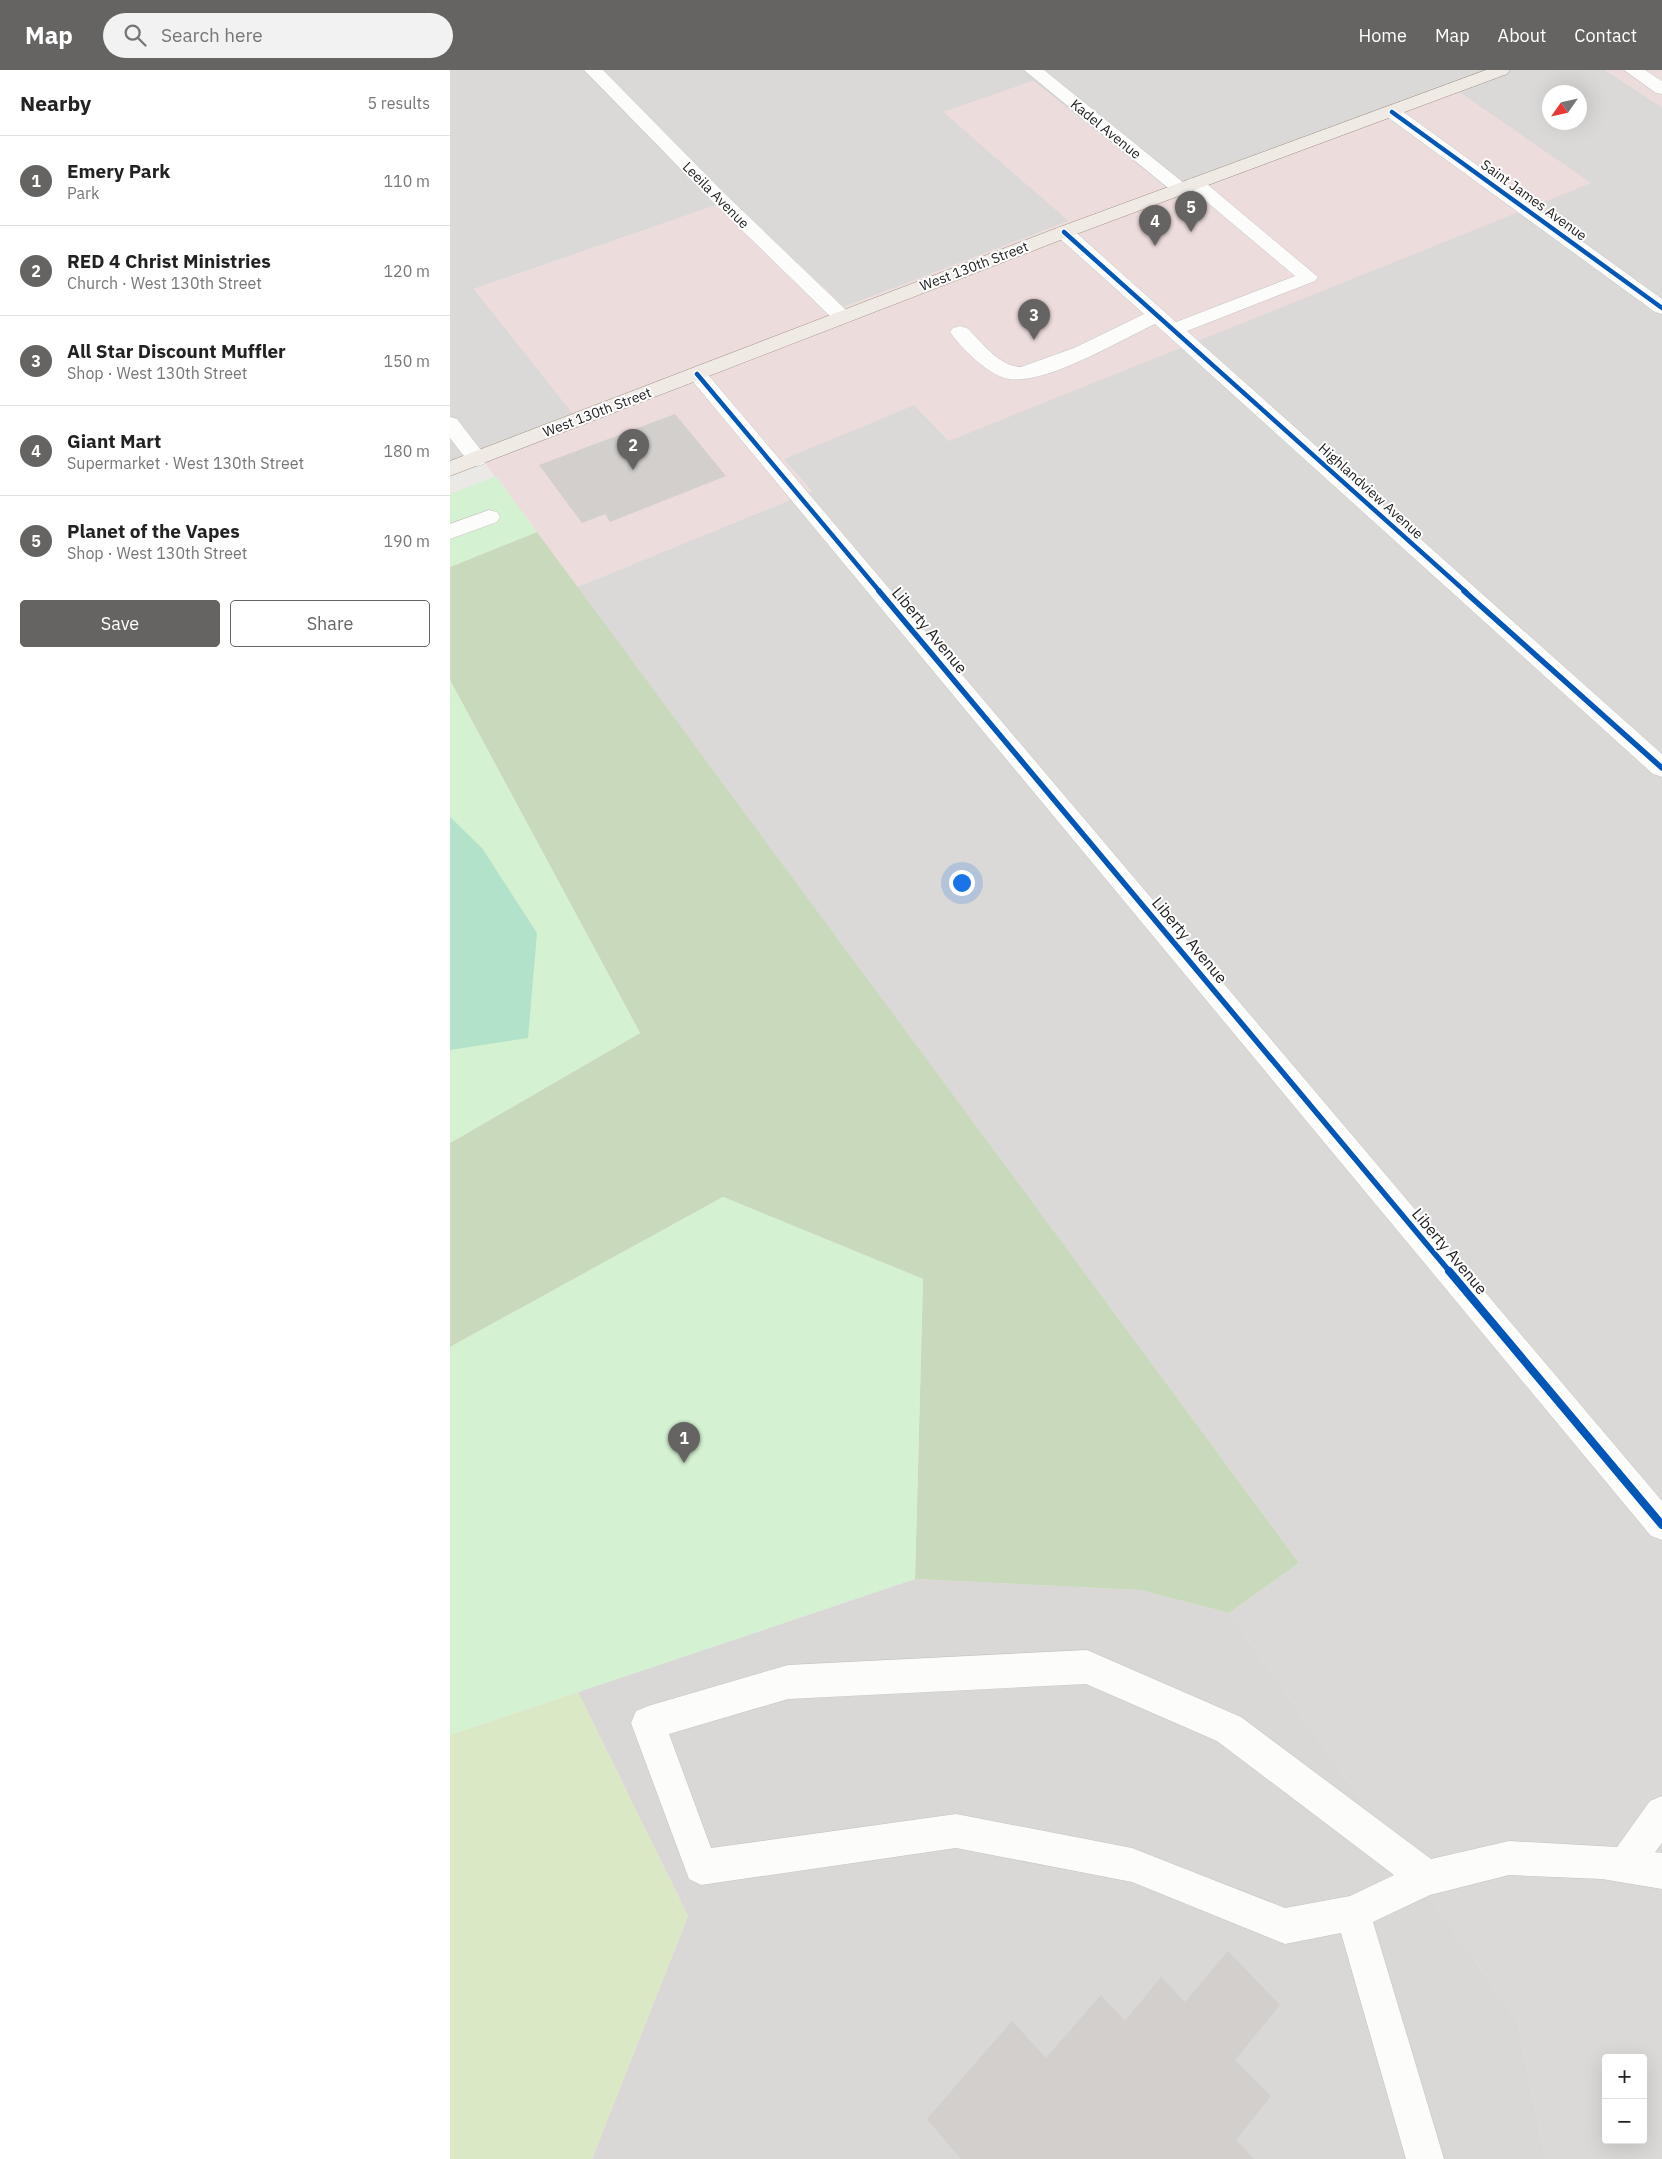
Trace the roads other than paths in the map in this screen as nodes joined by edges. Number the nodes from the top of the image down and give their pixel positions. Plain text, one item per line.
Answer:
1 (593, 70) edge
2 (1033, 70) edge
3 (1501, 70) edge
4 (1633, 70) edge
5 (1662, 89) edge
6 (1392, 112) junction
7 (1187, 186) junction
8 (1064, 232) junction
9 (1662, 308) edge
10 (1157, 315) junction
11 (842, 317) junction
12 (1173, 330) junction
13 (960, 332) dead end
14 (696, 374) junction
15 (450, 424) edge
16 (477, 459) junction
17 (450, 469) edge
18 (489, 516) dead end
19 (450, 532) edge
20 (1662, 768) edge
21 (1662, 1525) edge
22 (1662, 1813) edge
23 (1624, 1866) junction
24 (1662, 1870) edge
25 (1427, 1878) junction
26 (1353, 1913) junction
27 (1424, 2159) edge

1 - 11 street, Leeila Avenue
2 - 7 street, Kadel Avenue
3 - 6 main road, West 130th Street
4 - 5 street
6 - 7 main road, West 130th Street
6 - 9 street, Saint James Avenue
7 - 8 main road, West 130th Street
7 - 12 street, Kadel Avenue
8 - 10 street, Highlandview Avenue
8 - 11 main road, West 130th Street
10 - 12 street, Highlandview Avenue
10 - 13 street
11 - 14 main road, West 130th Street
12 - 20 street, Highlandview Avenue
14 - 16 main road, West 130th Street
14 - 21 street, Liberty Avenue
15 - 16 street
16 - 17 main road, West 130th Street
18 - 19 street
22 - 23 street
23 - 24 street
23 - 25 street
25 - 26 street
25 - 26 street
26 - 27 street

